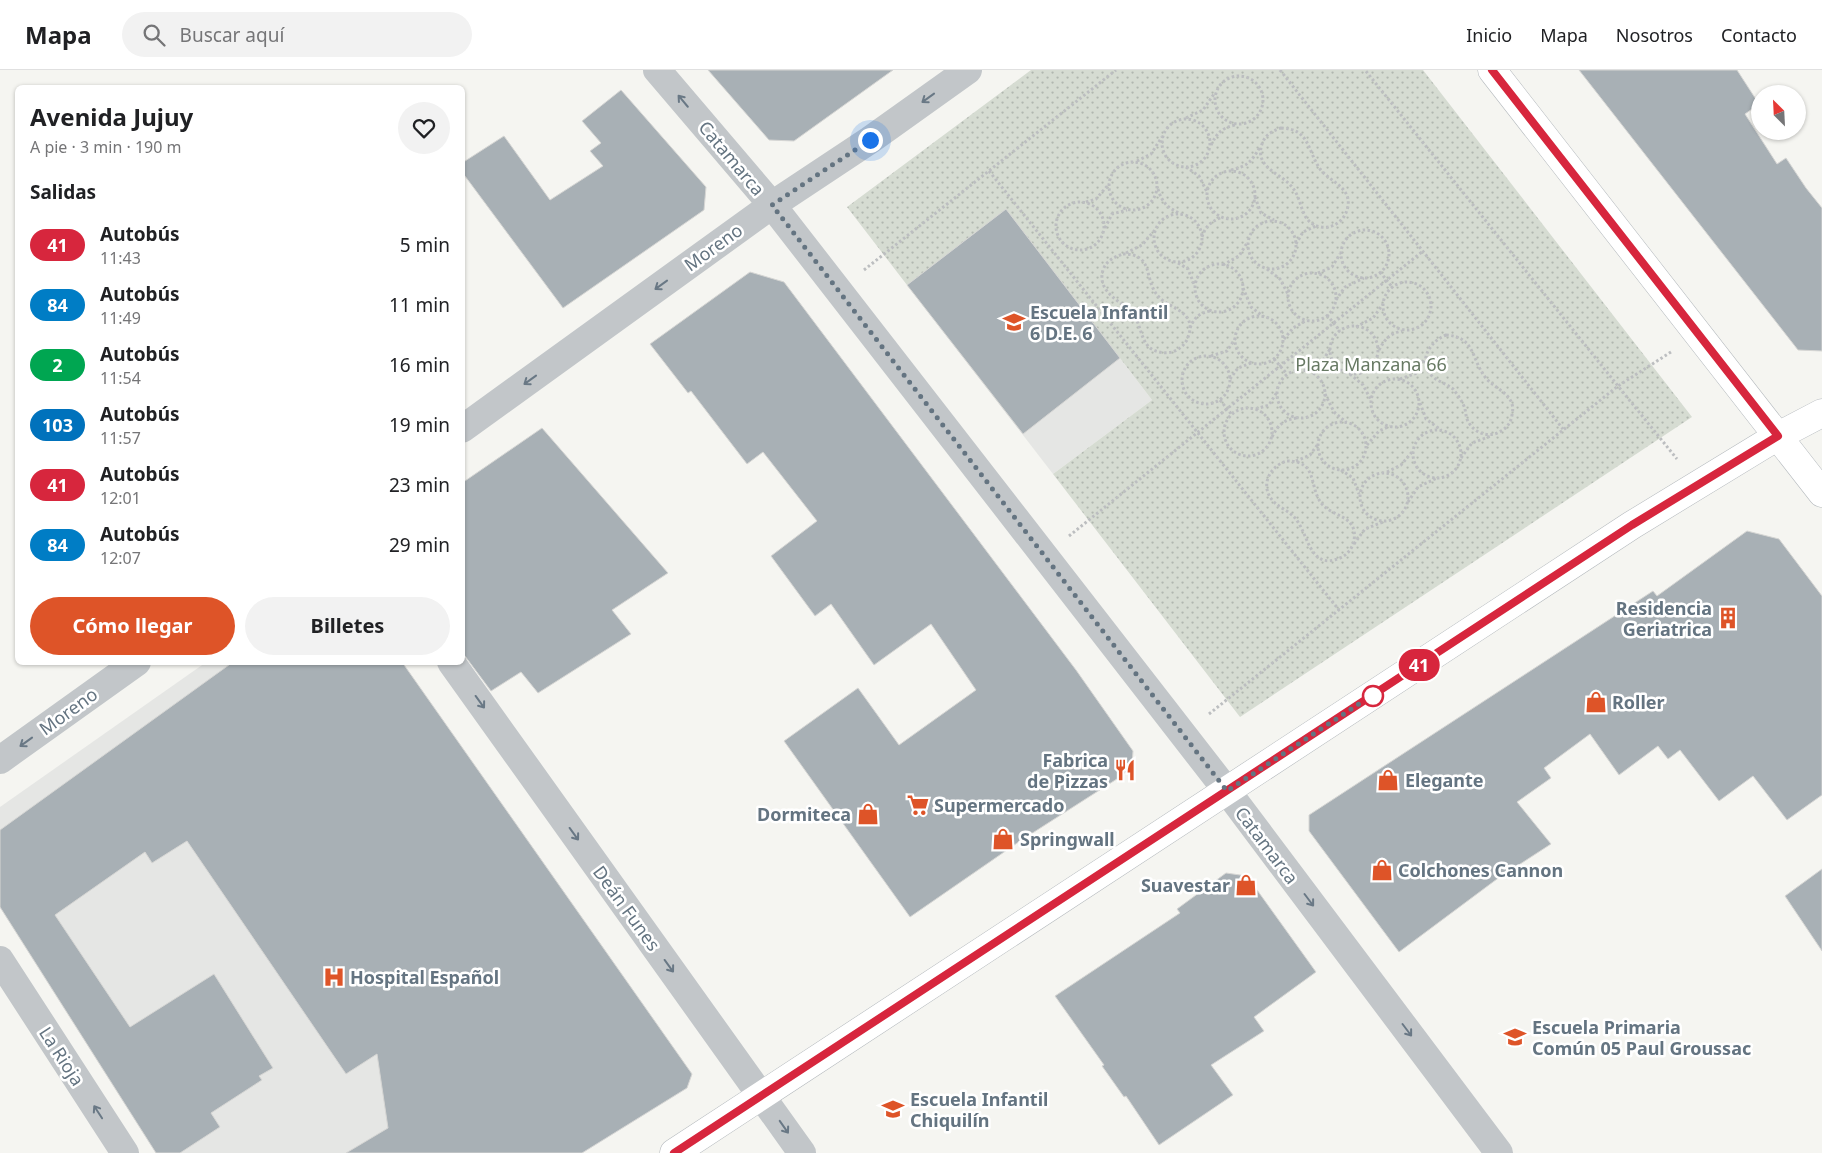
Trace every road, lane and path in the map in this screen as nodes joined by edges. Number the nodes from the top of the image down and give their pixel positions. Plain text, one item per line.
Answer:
1 (657, 70) edge
2 (968, 70) edge
3 (1116, 70) edge
4 (1280, 70) edge
5 (1365, 70) edge
6 (1492, 70) edge
7 (1217, 90) junction
8 (1183, 119) junction
9 (1238, 124) junction
10 (1164, 133) junction
11 (1263, 142) junction
12 (1209, 150) junction
13 (1134, 163) junction
14 (1185, 167) junction
15 (989, 171) junction
16 (1228, 171) junction
17 (1109, 184) junction
18 (1158, 186) junction
19 (1207, 193) junction
20 (1255, 197) junction
21 (1085, 202) junction
22 (772, 205) junction
23 (1128, 209) junction
24 (1183, 215) junction
25 (1222, 217) junction
26 (1276, 221) junction
27 (1316, 226) junction
28 (1156, 228) junction
29 (1103, 233) junction
30 (1202, 238) junction
31 (1247, 242) junction
32 (1296, 244) junction
33 (1423, 251) junction
34 (1341, 252) junction
35 (1123, 254) junction
36 (1177, 262) junction
37 (1223, 265) junction
38 (1267, 268) junction
39 (1380, 272) junction
40 (1317, 274) junction
41 (1364, 278) junction
42 (1386, 280) junction
43 (1194, 286) junction
44 (1242, 288) junction
45 (1392, 288) junction
46 (838, 290) junction
47 (1289, 295) junction
48 (1336, 300) junction
49 (1383, 304) junction
50 (1210, 310) junction
51 (1327, 316) junction
52 (1264, 317) junction
53 (1307, 320) junction
54 (1333, 323) junction
55 (1356, 327) junction
56 (1190, 329) junction
57 (1340, 331) junction
58 (1406, 331) junction
59 (1699, 334) junction
60 (1235, 338) junction
61 (1284, 340) junction
62 (1330, 348) junction
63 (1378, 350) junction
64 (1211, 357) junction
65 (1426, 357) junction
66 (1274, 359) junction
67 (1251, 363) junction
68 (1280, 366) junction
69 (1306, 370) junction
70 (1287, 374) junction
71 (1349, 374) junction
72 (1400, 379) junction
73 (1230, 380) junction
74 (1618, 386) junction
75 (1278, 392) junction
76 (1325, 393) junction
77 (1220, 400) junction
78 (1371, 400) junction
79 (1419, 402) junction
80 (1227, 409) junction
81 (1255, 410) junction
82 (1822, 413) edge
83 (1232, 415) junction
84 (1300, 418) junction
85 (1347, 422) junction
86 (1390, 426) junction
87 (465, 427) edge
88 (1564, 429) junction
89 (1441, 430) junction
90 (1198, 433) junction
91 (1496, 434) junction
92 (1778, 436) junction
93 (1271, 440) junction
94 (1318, 444) junction
95 (1366, 445) junction
96 (1412, 452) junction
97 (1295, 461) junction
98 (1460, 461) junction
99 (1341, 470) junction
100 (1384, 473) junction
101 (1440, 477) junction
102 (1698, 485) junction
103 (1822, 493) edge
104 (1360, 495) junction
105 (1407, 505) junction
106 (1390, 520) junction
107 (1350, 551) junction
108 (1044, 556) junction
109 (1338, 610) junction
110 (133, 665) edge
111 (453, 665) edge
112 (1183, 735) junction
113 (0, 760) edge
114 (1227, 791) junction
115 (0, 960) edge
116 (762, 1095) junction
117 (125, 1153) edge
118 (674, 1153) edge
119 (802, 1153) edge
120 (1499, 1153) edge

22 -> 1 street, Catamarca
2 -> 22 street, Moreno
3 - 15 path
4 - 33 path
5 - 74 path
6 - 59 main road
7 - 8 path
7 - 9 path
7 - 9 path
8 - 10 path
8 - 12 path
9 - 12 path
10 - 13 path
10 - 14 path
11 - 16 path
11 - 27 path
11 - 27 path
12 - 14 path
13 - 17 path
13 - 18 path
14 - 19 path
15 - 46 path
15 - 90 path
16 - 19 path
16 - 20 path
17 - 21 path
17 - 23 path
18 - 23 path
18 - 24 path
19 - 25 path
20 - 25 path
20 - 26 path
21 - 29 path
21 - 29 path
22 - 46 street, Catamarca
22 -> 87 street, Moreno
23 - 29 path
24 - 28 path
24 - 30 path
25 - 30 path
26 - 31 path
26 - 32 path
27 - 32 path
28 - 35 path
28 - 36 path
30 - 36 path
31 - 37 path
31 - 38 path
32 - 38 path
33 - 42 path
33 - 88 path
34 - 39 path
34 - 40 path
34 - 41 path
35 - 56 path
35 - 56 path
36 - 43 path
37 - 43 path
37 - 44 path
38 - 47 path
39 - 41 path
39 - 42 path
40 - 47 path
40 - 48 path
41 - 48 path
42 - 45 path
42 - 54 path
43 - 50 path
44 - 50 path
44 - 52 path
45 - 49 path
45 - 58 path
46 - 108 street, Catamarca
47 - 53 path
48 - 51 path
49 - 55 path
49 - 58 path
50 - 56 path
51 - 53 path
51 - 54 path
52 - 60 path
52 - 61 path
53 - 61 path
54 - 57 path
54 - 68 path
55 - 57 path
55 - 63 path
57 - 62 path
58 - 63 path
59 - 74 path
59 - 92 main road
60 - 64 path
60 - 67 path
61 - 66 path
62 - 69 path
62 - 71 path
63 - 71 path
64 - 73 path
64 - 77 path
65 - 72 path
65 - 91 path
65 - 91 path
66 - 67 path
66 - 68 path
67 - 73 path
68 - 70 path
68 - 80 path
69 - 70 path
69 - 76 path
70 - 75 path
71 - 78 path
72 - 78 path
72 - 79 path
73 - 77 path
74 - 88 path
74 - 102 path
75 - 81 path
75 - 84 path
76 - 84 path
76 - 85 path
77 - 80 path
78 - 86 path
79 - 86 path
79 - 89 path
80 - 83 path
80 - 90 path
81 - 83 path
81 - 93 path
82 - 92 main road
83 - 93 path
84 - 93 path
85 - 94 path
85 - 95 path
86 - 95 path
88 - 109 path
89 - 96 path
89 - 98 path
90 - 108 path
90 - 109 path
91 - 98 path
92 - 102 main road
92 - 103 main road
94 - 97 path
94 - 99 path
95 - 99 path
96 - 100 path
96 - 101 path
97 - 107 path
97 - 107 path
98 - 101 path
99 - 104 path
100 - 104 path
100 - 105 path
101 - 105 path
102 - 114 main road
104 - 106 path
105 - 106 path
106 - 107 path
108 - 112 street, Catamarca
109 - 112 path
110 -> 113 street, Moreno
111 -> 116 street, Deán Funes
112 - 114 street, Catamarca
114 - 116 main road
114 -> 120 street, Catamarca
117 -> 115 street, La Rioja
116 - 118 main road
116 -> 119 street, Deán Funes

